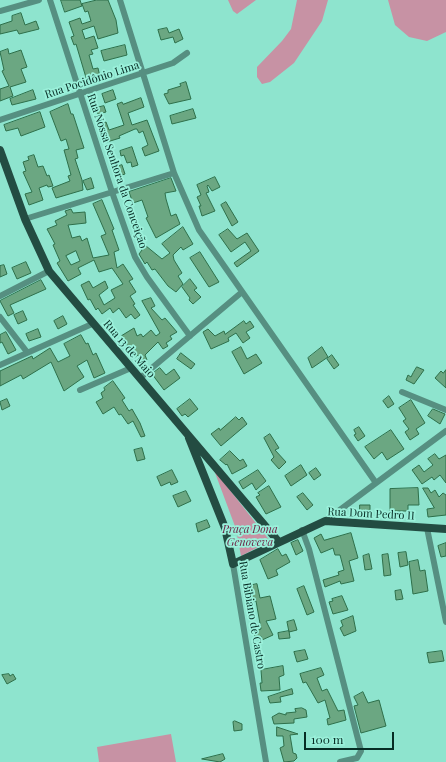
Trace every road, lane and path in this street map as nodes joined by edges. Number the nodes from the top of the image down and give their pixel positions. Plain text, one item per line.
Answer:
1 (39, 0) edge
2 (50, 0) edge
3 (120, 0) edge
4 (0, 11) edge
5 (187, 53) dead end
6 (142, 74) junction
7 (80, 95) junction
8 (0, 120) edge
9 (0, 150) edge
10 (174, 173) junction
11 (112, 192) junction
12 (25, 220) junction
13 (49, 271) junction
14 (242, 292) junction
15 (0, 296) edge
16 (0, 317) edge
17 (92, 324) junction
18 (190, 336) junction
19 (28, 352) junction
20 (0, 365) edge
21 (131, 368) junction
22 (140, 378) junction
23 (80, 390) dead end
24 (402, 392) dead end
25 (446, 410) edge
26 (186, 431) junction
27 (446, 431) edge
28 (376, 483) junction
29 (325, 521) junction
30 (427, 528) junction
31 (446, 529) edge
32 (302, 530) junction
33 (278, 541) junction
34 (233, 564) junction
35 (443, 594) edge
36 (446, 622) edge
37 (266, 762) edge
38 (340, 762) edge

1 - 4 street
2 - 7 street, Rua Nossa Senhora da Conceição
3 - 6 street
5 - 6 street, Rua Pocidônio Lima
6 - 7 street, Rua Pocidônio Lima
6 - 10 street
7 - 8 street, Rua Pocidônio Lima
7 - 11 street, Rua Nossa Senhora da Conceição
9 - 12 main road, Rua 13 de Maio
10 - 11 street
10 - 14 street
11 - 12 street
11 - 18 street, Rua Nossa Senhora da Conceição
12 - 13 main road, Rua 13 de Maio
13 - 15 street
13 - 17 main road, Rua 13 de Maio
14 - 18 street
14 - 28 street
16 - 19 street
17 - 19 street
17 - 21 main road, Rua 13 de Maio
18 - 22 street
19 - 20 street
21 - 22 main road, Rua 13 de Maio
21 - 23 street
22 - 26 main road, Rua 13 de Maio
24 - 25 street
26 - 33 main road, Rua 13 de Maio
26 - 34 main road, Rua Bibiano de Castro
27 - 28 street
28 - 29 street
29 - 30 main road, Rua Dom Pedro II
29 - 32 main road, Rua Dom Pedro II
30 - 31 main road, Rua Dom Pedro II
30 - 35 street
32 - 33 main road, Rua Dom Pedro II
32 - 38 street
33 - 34 main road, Rua Dom Pedro II
34 - 37 street, Rua Bibiano de Castro
35 - 36 street

